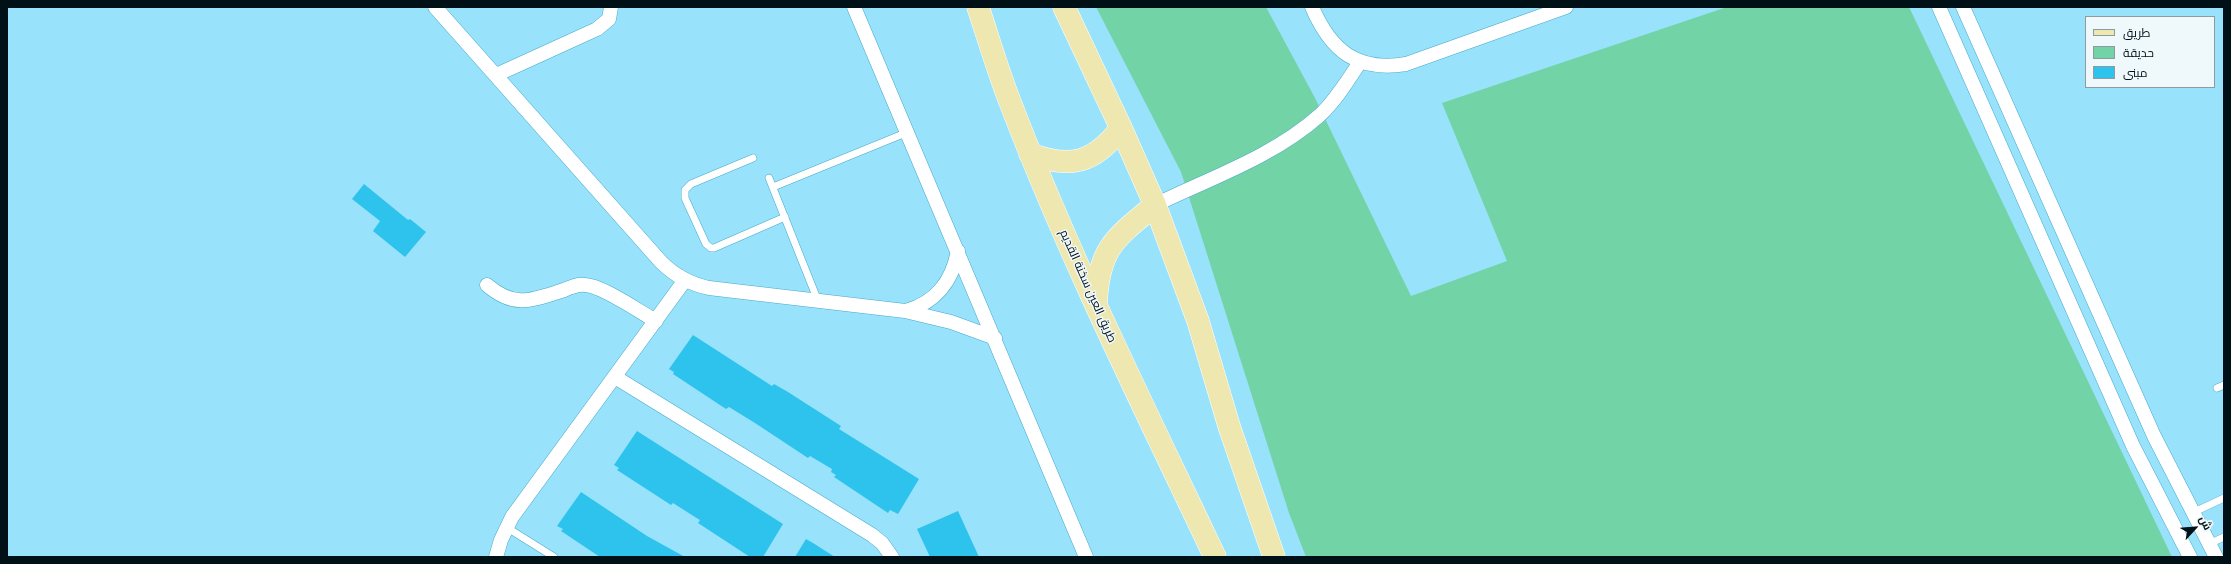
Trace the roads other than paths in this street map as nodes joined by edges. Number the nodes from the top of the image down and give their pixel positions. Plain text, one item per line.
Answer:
1 (435, 7) edge
2 (611, 7) edge
3 (854, 7) edge
4 (978, 7) edge
5 (1064, 7) edge
6 (1312, 7) edge
7 (1566, 7) edge
8 (1939, 7) edge
9 (1963, 7) edge
10 (1360, 62) junction
11 (496, 75) junction
12 (1121, 128) junction
13 (908, 132) junction
14 (1030, 154) junction
15 (753, 158) dead end
16 (769, 178) dead end
17 (772, 187) junction
18 (1155, 205) junction
19 (785, 217) junction
20 (958, 251) junction
21 (685, 280) junction
22 (487, 285) dead end
23 (818, 301) junction
24 (1096, 306) junction
25 (905, 311) junction
26 (656, 321) junction
27 (994, 338) junction
28 (615, 377) junction
29 (2224, 498) edge
30 (2192, 513) junction
31 (506, 527) junction
32 (2224, 537) edge
33 (2209, 544) junction
34 (496, 557) edge
35 (554, 557) edge
36 (892, 557) edge
37 (1086, 557) edge
38 (1215, 557) edge
39 (1274, 557) edge
40 (2190, 557) edge
41 (2216, 557) edge

1 - 11 street
2 - 11 street
3 - 13 street
4 - 14 main road, طريق العين سخنة القديم
5 - 12 main road
6 - 10 street
7 - 10 street
8 - 40 street
9 - 30 street
10 - 18 street
11 - 21 street
12 - 14 main road
12 - 18 main road
13 - 17 lane
13 - 20 street
14 - 24 main road, طريق العين سخنة القديم
15 - 19 lane
16 - 17 lane
17 - 19 lane
18 - 24 main road
18 - 39 main road
19 - 23 lane
20 - 25 street
20 - 27 street
21 - 23 street
21 - 26 street
22 - 26 street
23 - 25 street
24 - 38 main road, طريق العين سخنة القديم
25 - 27 street
26 - 28 street
27 - 37 street
28 - 31 street
28 - 36 street
29 - 30 lane
30 - 33 street
31 - 34 street
31 - 35 lane
32 - 33 lane
33 - 41 street

